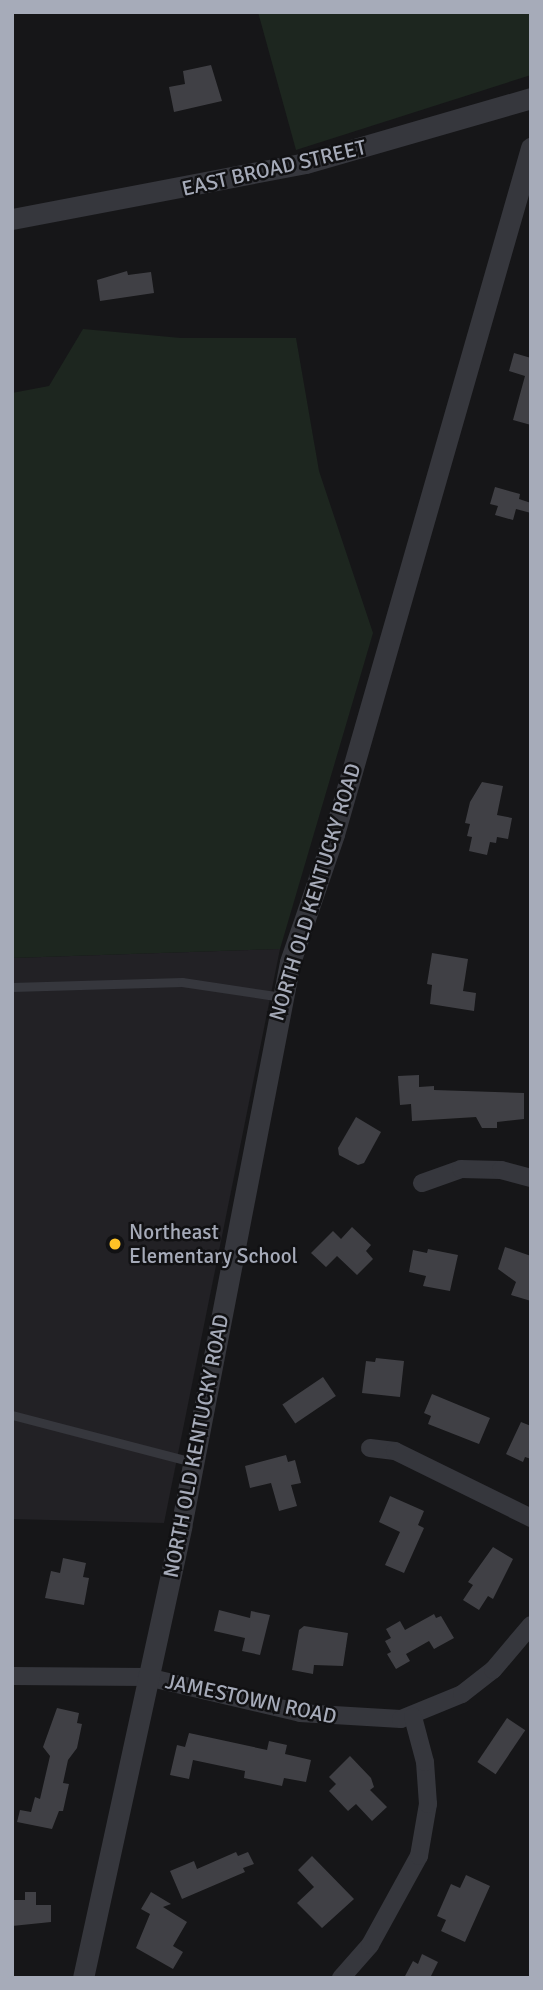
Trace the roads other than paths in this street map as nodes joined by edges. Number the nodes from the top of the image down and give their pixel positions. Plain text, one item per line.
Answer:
1 (531, 99) edge
2 (531, 148) edge
3 (12, 219) edge
4 (12, 987) edge
5 (282, 997) junction
6 (531, 1178) edge
7 (422, 1183) dead end
8 (12, 1415) edge
9 (370, 1448) dead end
10 (193, 1462) junction
11 (531, 1518) edge
12 (531, 1625) edge
13 (12, 1676) edge
14 (147, 1677) junction
15 (413, 1717) junction
16 (83, 1978) edge
17 (341, 1978) edge

1 - 3 street, EAST BROAD STREET
2 - 5 street, NORTH OLD KENTUCKY ROAD
4 - 5 lane
5 - 10 street, NORTH OLD KENTUCKY ROAD
6 - 7 street
8 - 10 lane
9 - 11 street
10 - 14 street, NORTH OLD KENTUCKY ROAD
12 - 15 street, JAMESTOWN ROAD
13 - 14 street, JAMESTOWN ROAD
14 - 15 street, JAMESTOWN ROAD
14 - 16 street, NORTH OLD KENTUCKY ROAD
15 - 17 street

